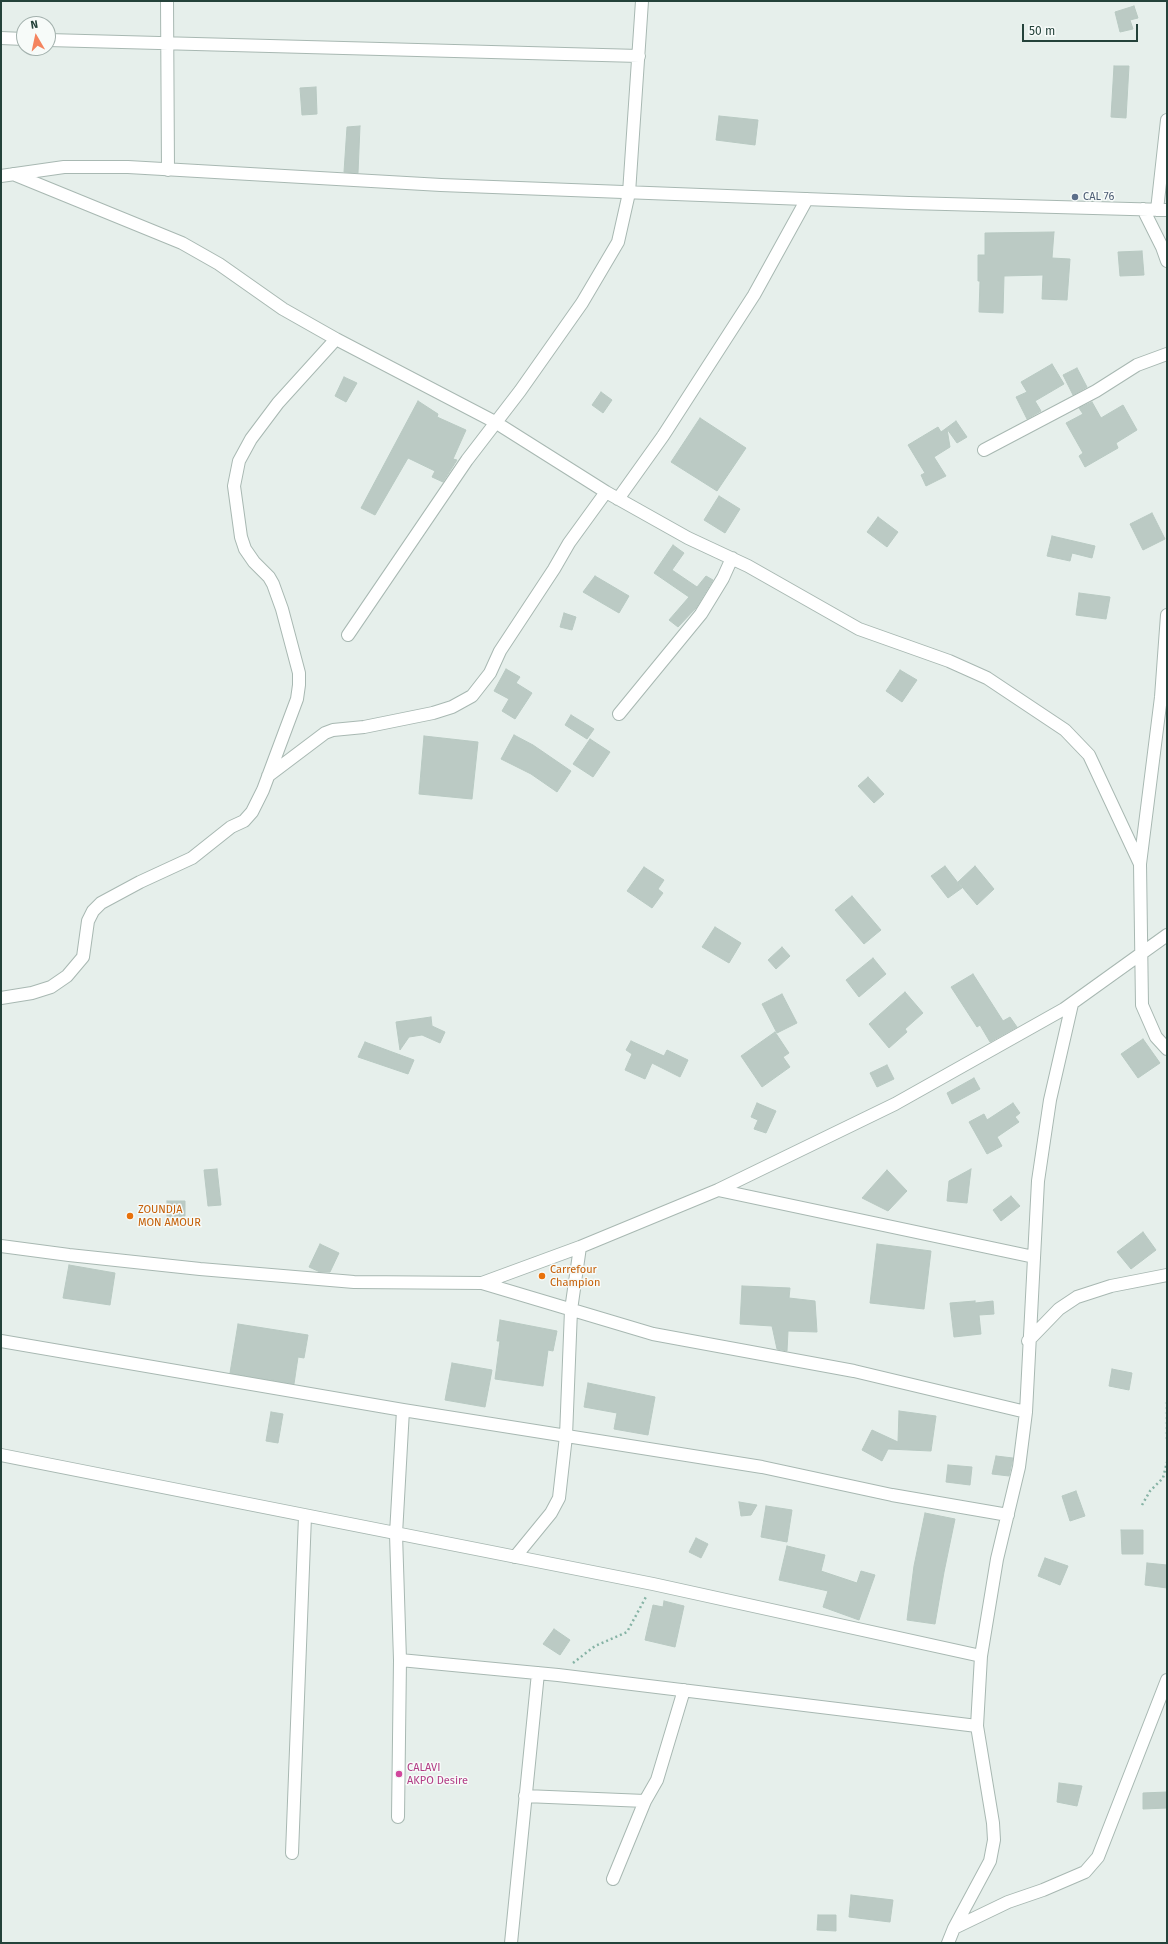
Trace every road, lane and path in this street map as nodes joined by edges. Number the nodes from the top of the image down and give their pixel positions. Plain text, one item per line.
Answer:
1 (166, 1) edge
2 (642, 1) edge
3 (1, 38) edge
4 (16, 39) edge
5 (56, 40) edge
6 (166, 44) junction
7 (638, 56) junction
8 (1167, 120) edge
9 (168, 170) junction
10 (7, 175) edge
11 (629, 192) junction
12 (807, 199) junction
13 (1143, 209) junction
14 (1162, 210) edge
15 (1167, 261) edge
16 (336, 339) junction
17 (1167, 354) edge
18 (495, 422) junction
19 (984, 450) dead end
20 (606, 492) junction
21 (618, 499) junction
22 (732, 558) junction
23 (1167, 615) edge
24 (348, 635) dead end
25 (619, 714) dead end
26 (268, 776) junction
27 (1140, 864) junction
28 (1167, 935) edge
29 (1142, 954) junction
30 (1, 998) edge
31 (1072, 1004) junction
32 (1167, 1049) edge
33 (718, 1190) junction
34 (1, 1246) edge
35 (580, 1247) junction
36 (1034, 1257) junction
37 (1167, 1275) edge
38 (482, 1283) junction
39 (571, 1310) junction
40 (1, 1341) edge
41 (1028, 1341) junction
42 (1167, 1402) edge
43 (403, 1410) junction
44 (1026, 1412) junction
45 (566, 1436) junction
46 (1167, 1441) edge
47 (1, 1455) edge
48 (1167, 1462) edge
49 (1142, 1505) dead end
50 (1008, 1515) junction
51 (305, 1516) junction
52 (396, 1534) junction
53 (516, 1557) junction
54 (653, 1584) junction
55 (981, 1656) junction
56 (400, 1660) junction
57 (538, 1673) junction
58 (558, 1675) junction
59 (1167, 1680) edge
60 (684, 1690) junction
61 (977, 1726) junction
62 (525, 1796) junction
63 (645, 1801) junction
64 (398, 1817) dead end
65 (292, 1853) dead end
66 (613, 1879) dead end
67 (954, 1928) junction
68 (511, 1943) edge
69 (948, 1943) edge

1 - 6 street
2 - 7 street
3 - 4 street
5 - 6 street
6 - 7 street
6 - 9 street
7 - 11 street
8 - 14 street
9 - 10 street
9 - 11 street
10 - 16 street
11 - 12 street
11 - 18 street
12 - 13 street
12 - 21 street
13 - 14 street
13 - 15 street
16 - 18 street
16 - 26 street
17 - 19 street
18 - 20 street
18 - 24 street
20 - 21 street
20 - 26 street
21 - 22 street
22 - 25 street
22 - 27 street
23 - 27 street
26 - 30 street
27 - 29 street
28 - 29 street
29 - 31 street
29 - 32 street
31 - 33 street
31 - 36 street
33 - 35 street
33 - 36 street
34 - 38 street
35 - 38 street
35 - 39 street
36 - 41 street
37 - 41 street
38 - 39 street
39 - 44 street
39 - 45 street
40 - 43 street
41 - 44 street
42 - 46 path
43 - 45 street
43 - 52 street
44 - 50 street
45 - 50 street
45 - 53 street
47 - 51 street
48 - 49 path
50 - 55 street
51 - 52 street
51 - 65 street
52 - 53 street
52 - 56 street
53 - 54 street
54 - 55 street
54 - 58 path
55 - 61 street
56 - 57 street
56 - 64 street
57 - 58 street
57 - 62 street
58 - 60 street
59 - 67 street
60 - 61 street
60 - 63 street
61 - 67 street
62 - 63 street
62 - 68 street
63 - 66 street
67 - 69 street

